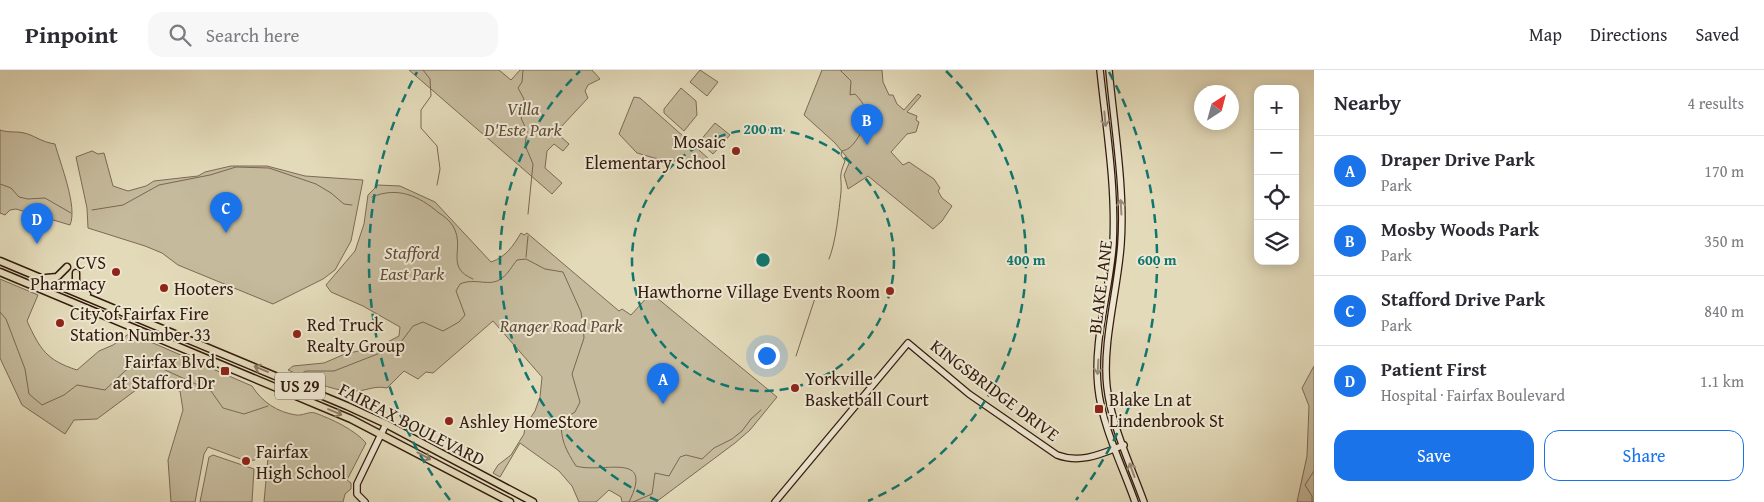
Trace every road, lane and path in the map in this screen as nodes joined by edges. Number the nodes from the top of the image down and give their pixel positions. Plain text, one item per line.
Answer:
1 (1100, 70) edge
2 (1109, 70) edge
3 (0, 261) edge
4 (67, 267) dead end
5 (0, 272) edge
6 (76, 273) dead end
7 (41, 278) junction
8 (98, 302) junction
9 (386, 424) junction
10 (381, 433) junction
11 (1124, 445) junction
12 (1116, 448) junction
13 (365, 502) edge
14 (510, 502) edge
15 (533, 502) edge
16 (775, 502) edge
17 (1135, 502) edge
18 (1144, 502) edge

1 -> 12 main road, BLAKE LANE
11 -> 2 main road, BLAKE LANE
3 - 7 main road, FAIRFAX BOULEVARD / US 29
4 - 7 main road
5 -> 10 main road, FAIRFAX BOULEVARD / US 29
6 - 8 main road
7 - 8 main road, FAIRFAX BOULEVARD / US 29
9 -> 8 main road, FAIRFAX BOULEVARD / US 29
9 - 10 main road
9 - 15 main road, FAIRFAX BOULEVARD / US 29
10 - 13 main road
10 -> 14 main road, FAIRFAX BOULEVARD / US 29
11 - 12 main road, KINGSBRIDGE DRIVE
18 -> 11 main road, BLAKE LANE
12 - 16 main road, KINGSBRIDGE DRIVE
12 - 17 main road, BLAKE LANE

